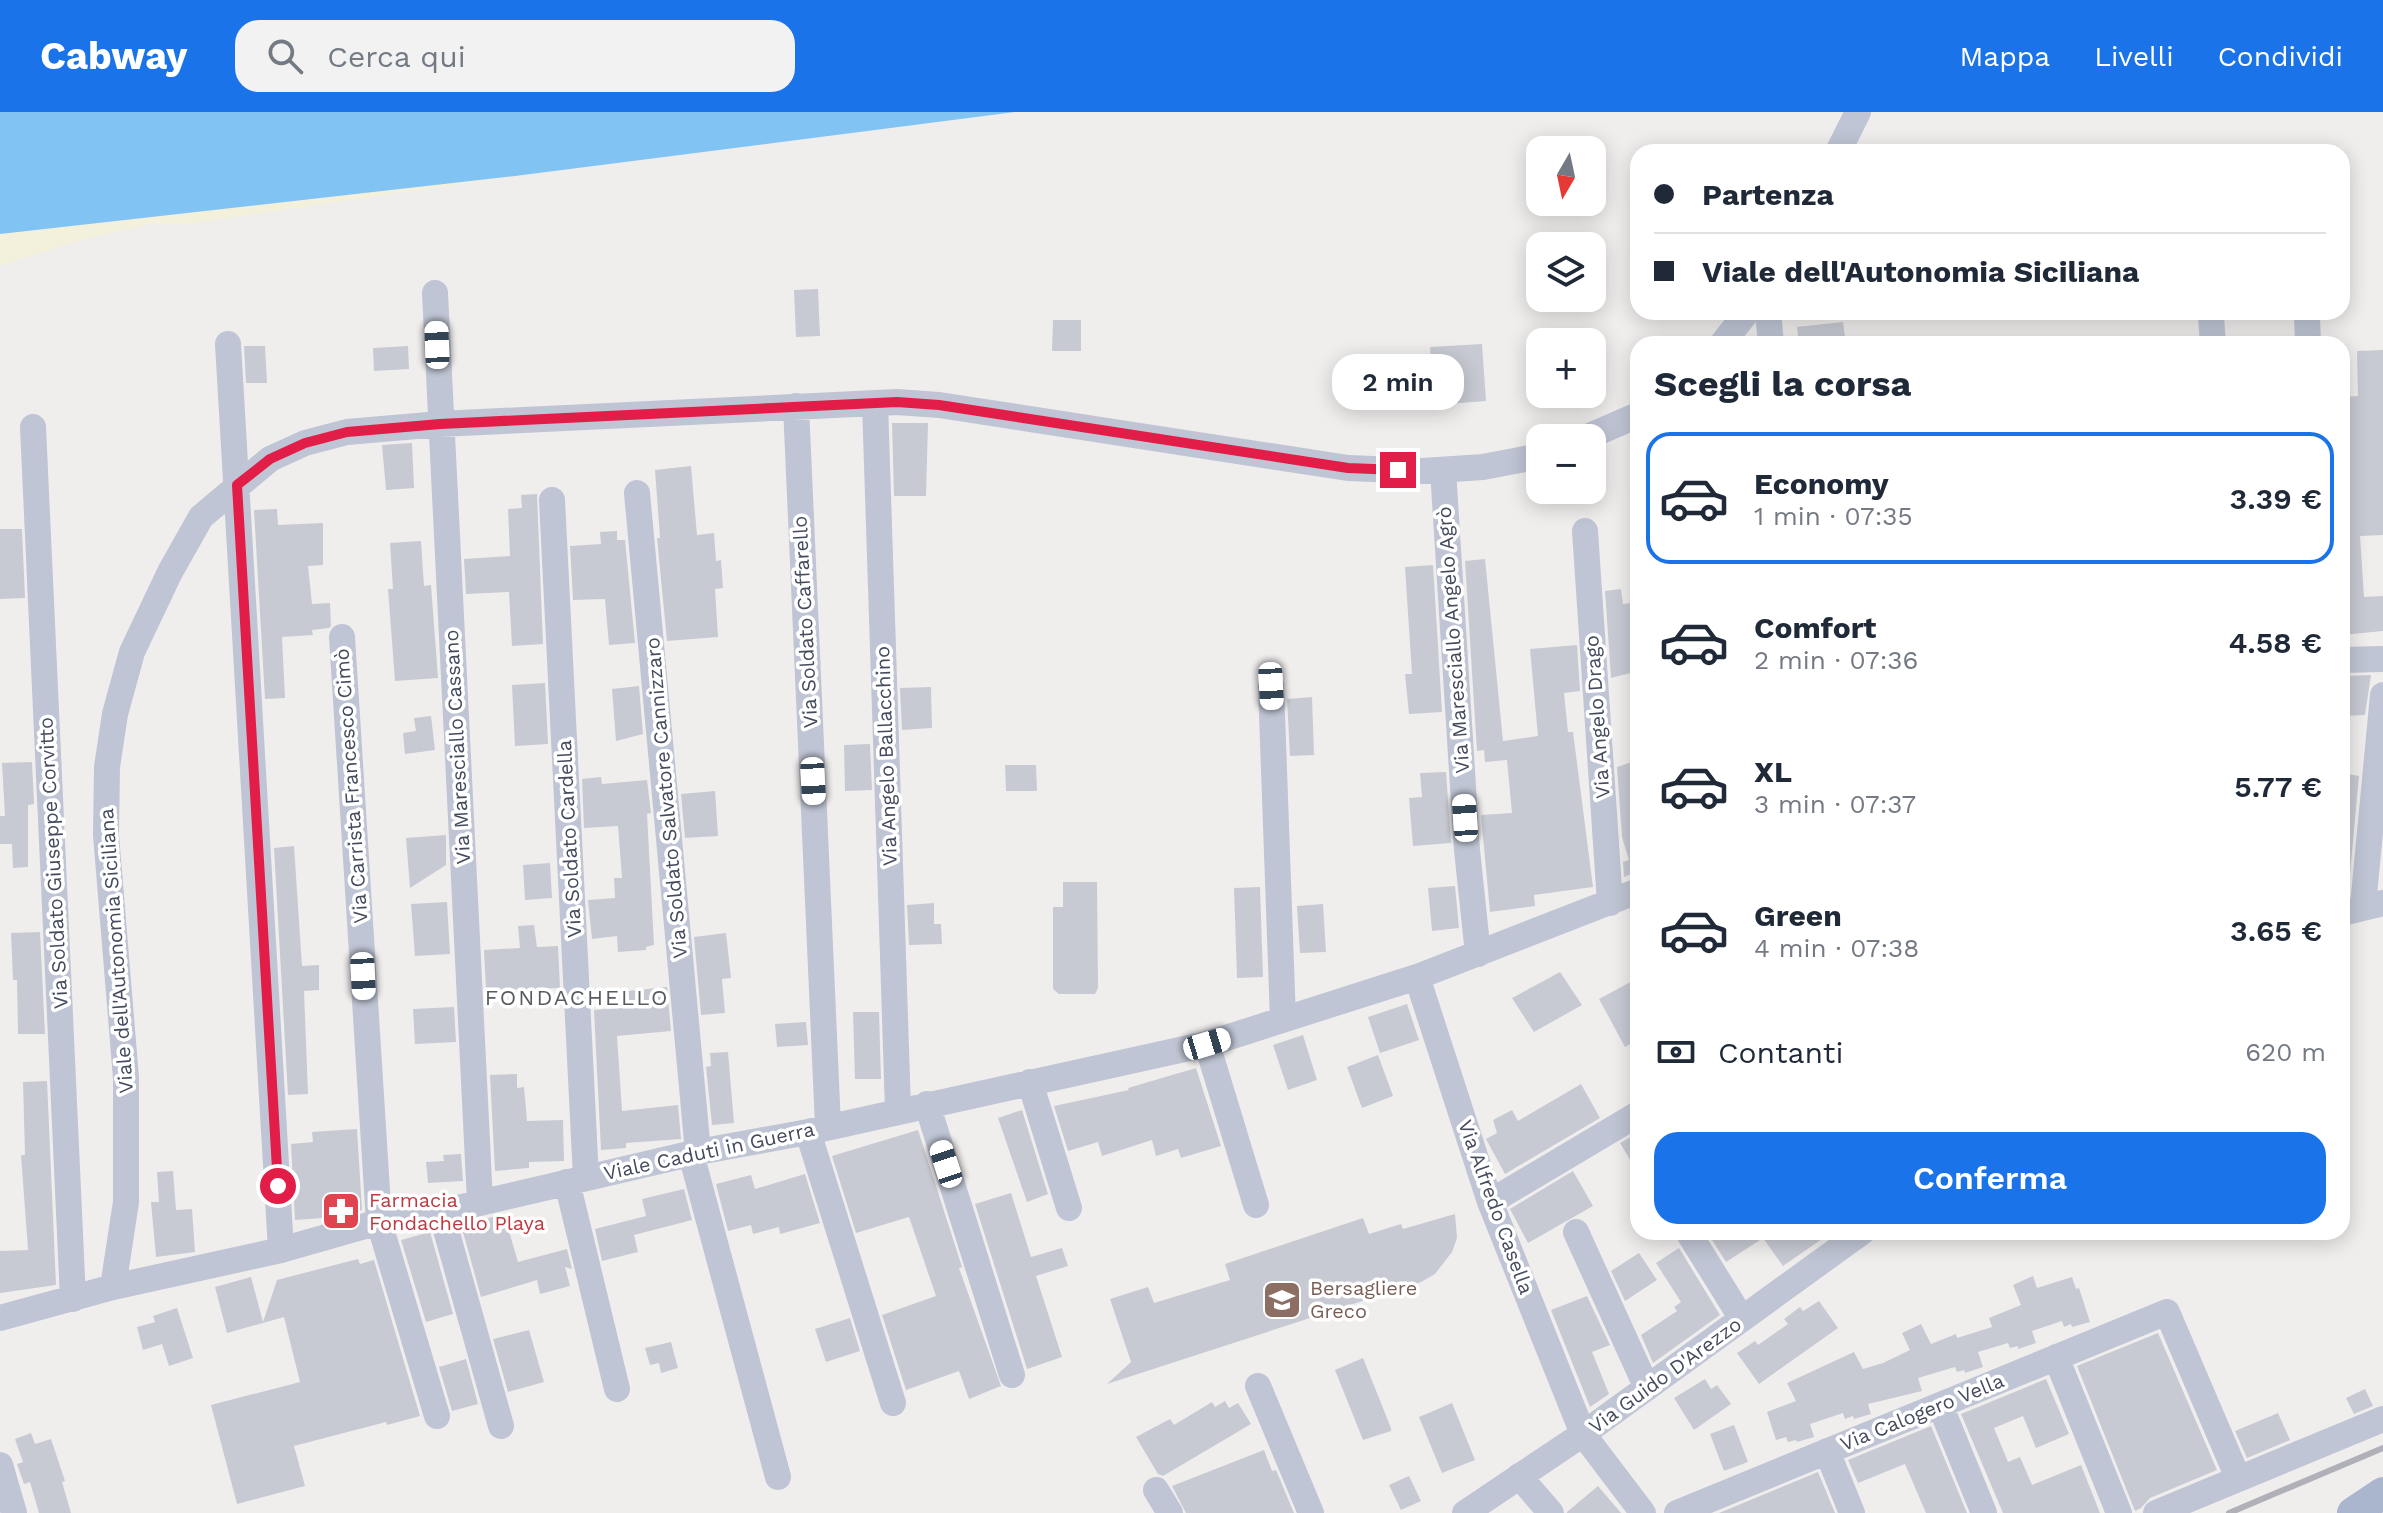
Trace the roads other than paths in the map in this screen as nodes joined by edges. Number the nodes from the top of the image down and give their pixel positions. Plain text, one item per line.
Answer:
1 (1858, 112) edge
2 (1842, 144) edge
3 (435, 293) dead end
4 (1741, 320) edge
5 (1728, 336) edge
6 (228, 344) dead end
7 (875, 403) junction
8 (796, 406) junction
9 (1630, 418) edge
10 (440, 424) junction
11 (33, 427) dead end
12 (1606, 429) edge
13 (1526, 461) edge
14 (1443, 470) junction
15 (237, 485) junction
16 (637, 493) dead end
17 (552, 500) dead end
18 (1585, 531) dead end
19 (342, 637) dead end
20 (2383, 659) edge
21 (2350, 660) edge
22 (1271, 686) dead end
23 (2383, 695) edge
24 (2378, 799) edge
25 (1630, 894) edge
26 (1610, 903) junction
27 (2363, 907) edge
28 (1478, 954) junction
29 (1417, 977) junction
30 (1283, 1020) junction
31 (1207, 1044) junction
32 (1030, 1082) junction
33 (927, 1104) junction
34 (898, 1110) junction
35 (1630, 1119) edge
36 (818, 1129) junction
37 (695, 1153) junction
38 (576, 1180) junction
39 (480, 1202) junction
40 (1490, 1202) junction
41 (1256, 1205) dead end
42 (1069, 1208) dead end
43 (441, 1212) junction
44 (379, 1222) junction
45 (1576, 1232) dead end
46 (1693, 1240) edge
47 (1845, 1240) edge
48 (281, 1250) junction
49 (113, 1287) junction
50 (73, 1299) junction
51 (0, 1318) edge
52 (1742, 1319) junction
53 (2056, 1357) junction
54 (1012, 1375) dead end
55 (1258, 1386) dead end
56 (1647, 1388) junction
57 (617, 1389) dead end
58 (893, 1403) dead end
59 (1940, 1405) junction
60 (437, 1416) dead end
61 (2383, 1419) edge
62 (501, 1426) dead end
63 (1583, 1434) junction
64 (1827, 1451) junction
65 (0, 1465) edge
66 (1519, 1476) junction
67 (778, 1477) dead end
68 (2238, 1478) junction
69 (1156, 1490) dead end
70 (2383, 1493) edge
71 (1722, 1504) edge
72 (14, 1513) edge
73 (1170, 1513) edge
74 (1311, 1513) edge
75 (1465, 1513) edge
76 (1551, 1513) edge
77 (1643, 1513) edge
78 (1677, 1513) edge
79 (1852, 1513) edge
80 (1984, 1513) edge
81 (2119, 1513) edge
82 (2156, 1513) edge
83 (2353, 1513) edge

1 - 2 street
3 - 10 street, Via Maresciallo Cassano
4 - 5 street
6 - 15 street
7 - 8 street, Viale dell'Autonomia Siciliana
7 - 14 street, Viale dell'Autonomia Siciliana
7 - 34 street, Via Angelo Ballacchino
8 - 10 street, Viale dell'Autonomia Siciliana
8 - 36 street, Via Soldato Caffarello
9 - 12 street
10 - 15 street, Viale dell'Autonomia Siciliana
10 - 39 street, Via Maresciallo Cassano
11 - 50 street, Via Soldato Giuseppe Corvitto
13 - 14 street, Viale dell'Autonomia Siciliana
14 - 28 street, Via Maresciallo Angelo Agrò
15 - 48 street
15 - 49 street, Viale dell'Autonomia Siciliana
16 - 37 street, Via Soldato Salvatore Cannizzaro
17 - 38 street, Via Soldato Cardella
18 - 26 street, Via Angelo Drago
19 - 44 street, Via Carrista Francesco Cimò
20 - 21 street
22 - 30 street
23 - 24 street
24 - 27 street
25 - 26 street, Viale Caduti in Guerra
26 - 28 street, Viale Caduti in Guerra
28 - 29 street, Viale Caduti in Guerra
29 - 30 street, Viale Caduti in Guerra
29 - 40 street, Via Alfredo Casella
30 - 31 street, Viale Caduti in Guerra
31 - 32 street, Viale Caduti in Guerra
31 - 41 street
32 - 33 street, Viale Caduti in Guerra
32 - 42 street
33 - 34 street, Viale Caduti in Guerra
33 - 54 street
34 - 36 street, Viale Caduti in Guerra
35 - 40 street
36 - 37 street, Viale Caduti in Guerra
36 - 58 street, Via Soldato Caffarello
37 - 38 street, Viale Caduti in Guerra
37 - 67 street, Via Soldato Salvatore Cannizzaro
38 - 39 street, Viale Caduti in Guerra
38 - 57 street, Via Soldato Cardella
39 - 43 street, Viale Caduti in Guerra
40 - 63 street, Via Alfredo Casella
43 - 44 street, Viale Caduti in Guerra
43 - 62 street
44 - 48 street, Viale Caduti in Guerra
44 - 60 street, Via Carrista Francesco Cimò
45 - 56 street
46 - 52 street
47 - 52 street, Via Guido D'Arezzo
48 - 49 street, Viale Caduti in Guerra
49 - 50 street, Viale Caduti in Guerra
50 - 51 street, Viale Caduti in Guerra
52 - 56 street, Via Guido D'Arezzo
53 - 59 street, Via Calogero Vella
53 - 68 street, Via Calogero Vella
53 - 81 street
55 - 74 street
56 - 63 street, Via Guido D'Arezzo
59 - 64 street, Via Calogero Vella
59 - 80 street
61 - 68 street
63 - 66 street, Via Guido D'Arezzo
63 - 77 street
64 - 71 street, Via Calogero Vella
64 - 79 street
65 - 72 street
66 - 75 street, Via Guido D'Arezzo
66 - 76 street
68 - 82 street
69 - 73 street
70 - 83 main road
71 - 78 street, Via Calogero Vella

